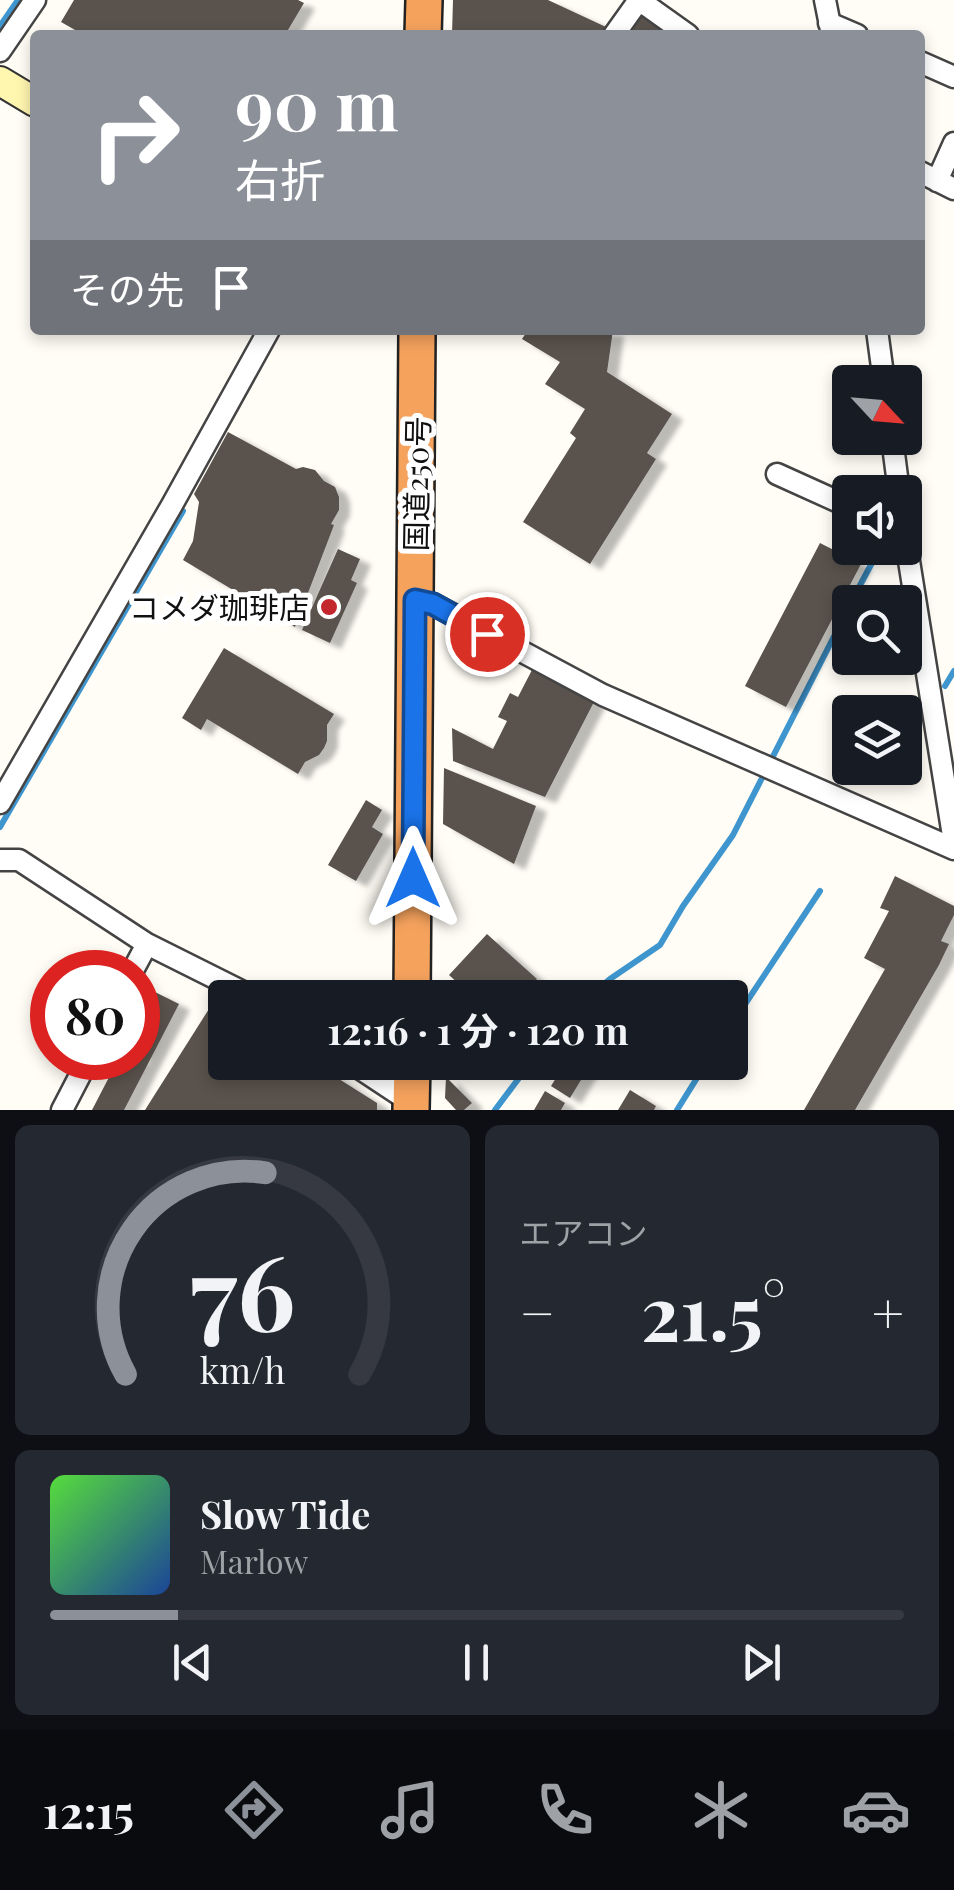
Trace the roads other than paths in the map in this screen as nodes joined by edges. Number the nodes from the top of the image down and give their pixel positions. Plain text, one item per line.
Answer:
1 (36, 0) edge
2 (424, 0) edge
3 (825, 0) edge
4 (830, 29) edge
5 (423, 30) edge
6 (618, 30) edge
7 (681, 30) edge
8 (0, 51) edge
9 (925, 64) edge
10 (954, 77) edge
11 (0, 81) edge
12 (30, 99) edge
13 (954, 143) edge
14 (937, 180) edge
15 (266, 335) edge
16 (418, 335) edge
17 (878, 335) edge
18 (882, 365) edge
19 (777, 474) dead end
20 (832, 500) edge
21 (910, 565) edge
22 (415, 600) junction
23 (953, 688) edge
24 (932, 697) junction
25 (0, 803) edge
26 (954, 845) edge
27 (0, 860) edge
28 (147, 944) junction
29 (144, 950) edge
30 (218, 980) edge
31 (412, 980) edge
32 (78, 1080) edge
33 (375, 1080) edge
34 (413, 1080) edge
35 (415, 1108) edge
36 (62, 1110) edge

1 - 8 street
2 - 5 highway
3 - 4 street
6 - 7 street
9 - 10 street
11 - 12 street
13 - 14 street
15 - 25 street
16 - 22 highway, 国道250号
17 - 18 street
19 - 20 street
21 - 24 street
22 - 26 street
22 - 31 highway, 国道250号
23 - 24 street
24 - 26 street
27 - 28 street
28 - 29 street
28 - 30 street
32 - 36 street
33 - 35 street
34 - 35 highway

